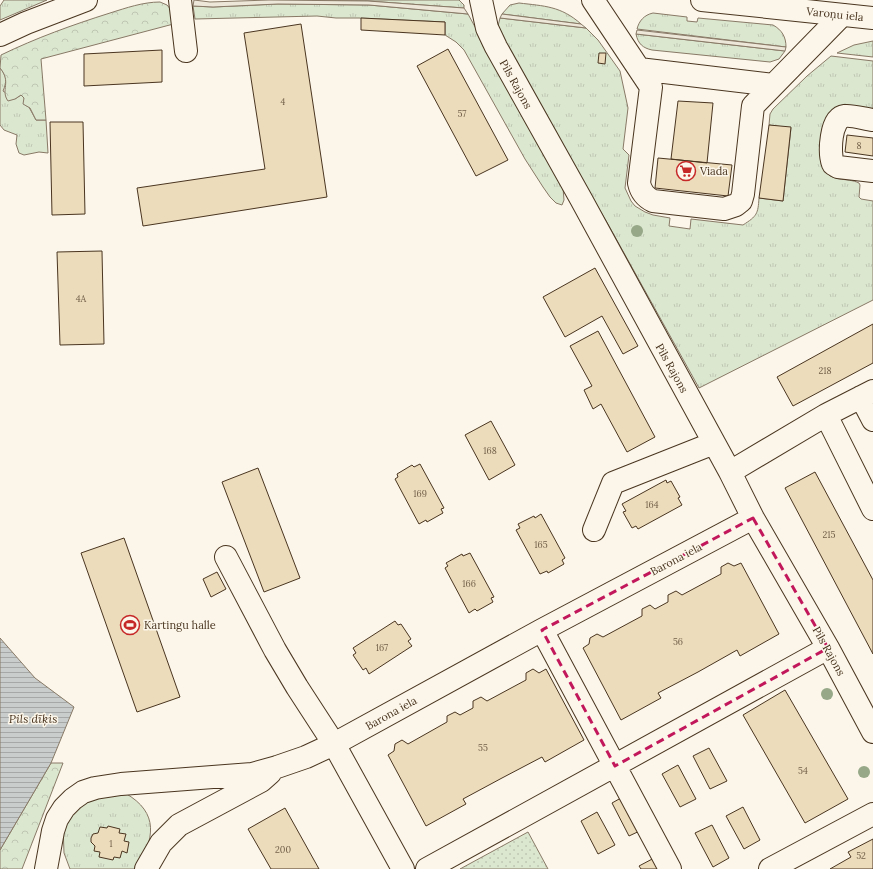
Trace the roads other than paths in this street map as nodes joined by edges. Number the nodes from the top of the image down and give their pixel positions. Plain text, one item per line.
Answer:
1 (86, 0) edge
2 (180, 0) edge
3 (481, 0) edge
4 (593, 0) edge
5 (702, 0) edge
6 (842, 15) junction
7 (873, 18) edge
8 (0, 35) edge
9 (186, 51) dead end
10 (639, 69) junction
11 (773, 85) junction
12 (873, 120) edge
13 (873, 171) edge
14 (867, 394) edge
15 (826, 415) junction
16 (873, 420) edge
17 (714, 443) junction
18 (730, 472) junction
19 (873, 509) edge
20 (753, 518) junction
21 (594, 530) dead end
22 (226, 557) dead end
23 (542, 630) junction
24 (828, 648) junction
25 (873, 732) edge
26 (334, 744) junction
27 (614, 766) junction
28 (277, 767) junction
29 (873, 814) edge
30 (46, 869) edge
31 (146, 869) edge
32 (403, 869) edge
33 (427, 869) edge
34 (670, 869) edge
35 (770, 869) edge

1 - 8 main road
2 - 9 main road
3 - 17 main road, Pils Rajons
4 - 10 main road
5 - 6 main road, Varoņu iela
6 - 7 main road, Varoņu iela
6 - 11 main road
10 - 11 main road
10 - 11 main road
12 - 13 main road
14 - 15 main road
14 - 16 main road
15 - 18 main road
15 - 19 main road
17 - 18 main road, Pils Rajons
17 - 21 main road
18 - 20 main road, Pils Rajons
20 - 23 main road, Barona iela
20 - 24 main road, Pils Rajons
22 - 26 main road
23 - 26 main road, Barona iela
23 - 27 main road
24 - 25 main road, Pils Rajons
24 - 27 main road
26 - 28 main road, Barona iela
26 - 32 main road
27 - 33 main road
27 - 34 main road
28 - 30 main road, Barona iela
28 - 31 main road
29 - 35 main road

